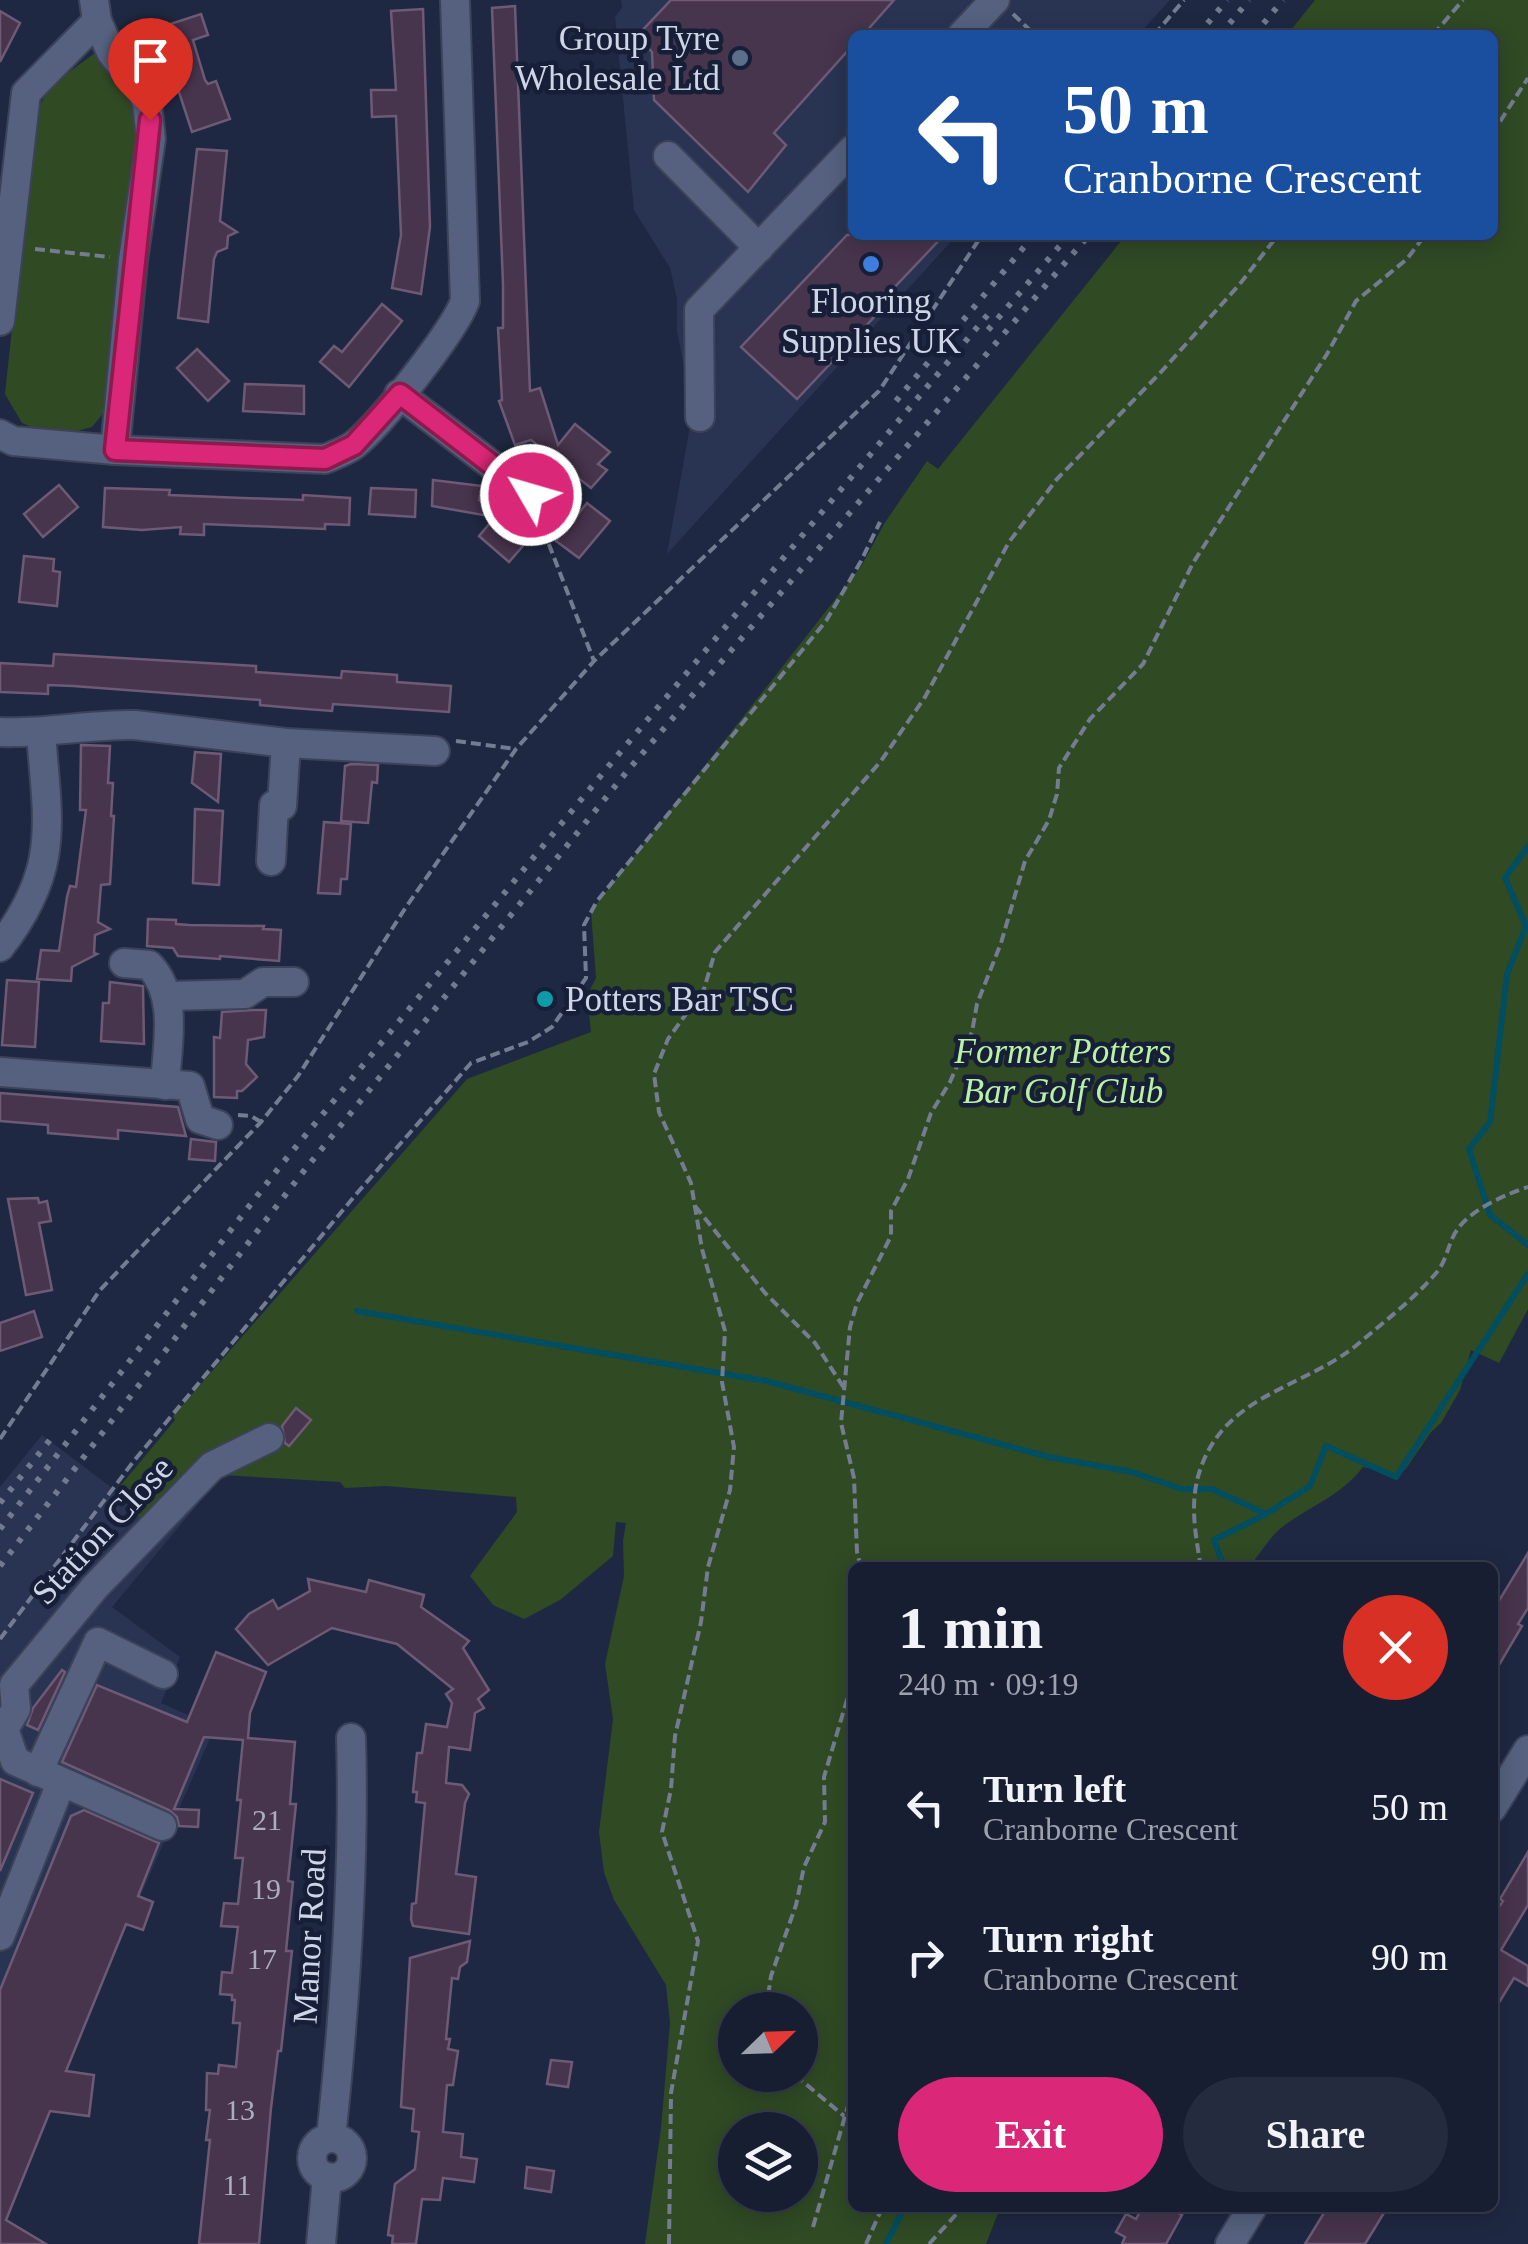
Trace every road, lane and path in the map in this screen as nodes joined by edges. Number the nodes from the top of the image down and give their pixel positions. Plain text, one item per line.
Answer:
1 (455, 0) edge
2 (1184, 0) edge
3 (1463, 0) edge
4 (1003, 6) edge
5 (95, 10) edge
6 (969, 30) edge
7 (1029, 30) edge
8 (1158, 30) edge
9 (1436, 30) edge
10 (1528, 78) edge
11 (1498, 125) edge
12 (848, 154) edge
13 (668, 156) dead end
14 (979, 240) edge
15 (1274, 240) edge
16 (1421, 240) edge
17 (8, 246) junction
18 (759, 248) junction
19 (133, 260) junction
20 (0, 321) edge
21 (400, 394) junction
22 (700, 417) dead end
23 (0, 434) edge
24 (115, 450) junction
25 (531, 495) joint
26 (880, 522) dead end
27 (594, 661) junction
28 (0, 732) edge
29 (42, 734) junction
30 (286, 743) junction
31 (516, 749) junction
32 (435, 751) joint
33 (270, 861) dead end
34 (0, 946) edge
35 (124, 964) dead end
36 (294, 982) dead end
37 (169, 996) junction
38 (0, 1072) edge
39 (177, 1086) junction
40 (218, 1125) dead end
41 (1528, 1187) edge
42 (695, 1206) junction
43 (844, 1388) junction
44 (0, 1438) edge
45 (270, 1438) dead end
46 (860, 1562) edge
47 (1200, 1562) edge
48 (0, 1639) edge
49 (162, 1674) dead end
50 (848, 1696) edge
51 (351, 1738) dead end
52 (1528, 1750) edge
53 (49, 1778) junction
54 (1498, 1798) edge
55 (162, 1826) dead end
56 (0, 1936) edge
57 (769, 1992) edge
58 (815, 2092) edge
59 (848, 2104) edge
60 (844, 2116) junction
61 (880, 2212) edge
62 (958, 2212) edge
63 (1250, 2212) edge
64 (813, 2227) dead end
65 (321, 2244) edge
66 (669, 2244) edge
67 (866, 2244) edge
68 (929, 2244) edge
69 (1230, 2244) edge

1 - 21 street
2 - 8 path
3 - 9 path
4 - 6 street
4 - 7 path
5 - 17 street
5 - 19 street
10 - 11 path
12 - 18 street
13 - 18 street
14 - 27 path
15 - 42 path
16 - 43 path
17 - 19 path
17 - 20 street
18 - 22 street
19 - 24 street
21 - 24 street
21 - 25 street
23 - 24 street
25 - 27 path
26 - 48 path
27 - 31 path
28 - 29 street
29 - 30 street
29 - 34 street
30 - 32 street
30 - 33 street
31 - 32 path
31 - 44 path
35 - 37 street
36 - 37 street
37 - 39 street
38 - 39 street
39 - 40 street
41 - 47 path
42 - 43 path
42 - 66 path
43 - 46 path
45 - 53 street, Station Close
49 - 53 street
50 - 57 path
51 - 65 street, Manor Road
52 - 54 street
53 - 55 street, Station Close
53 - 56 street
58 - 60 path
59 - 60 path
60 - 64 path
61 - 67 path
62 - 68 path
63 - 69 street

